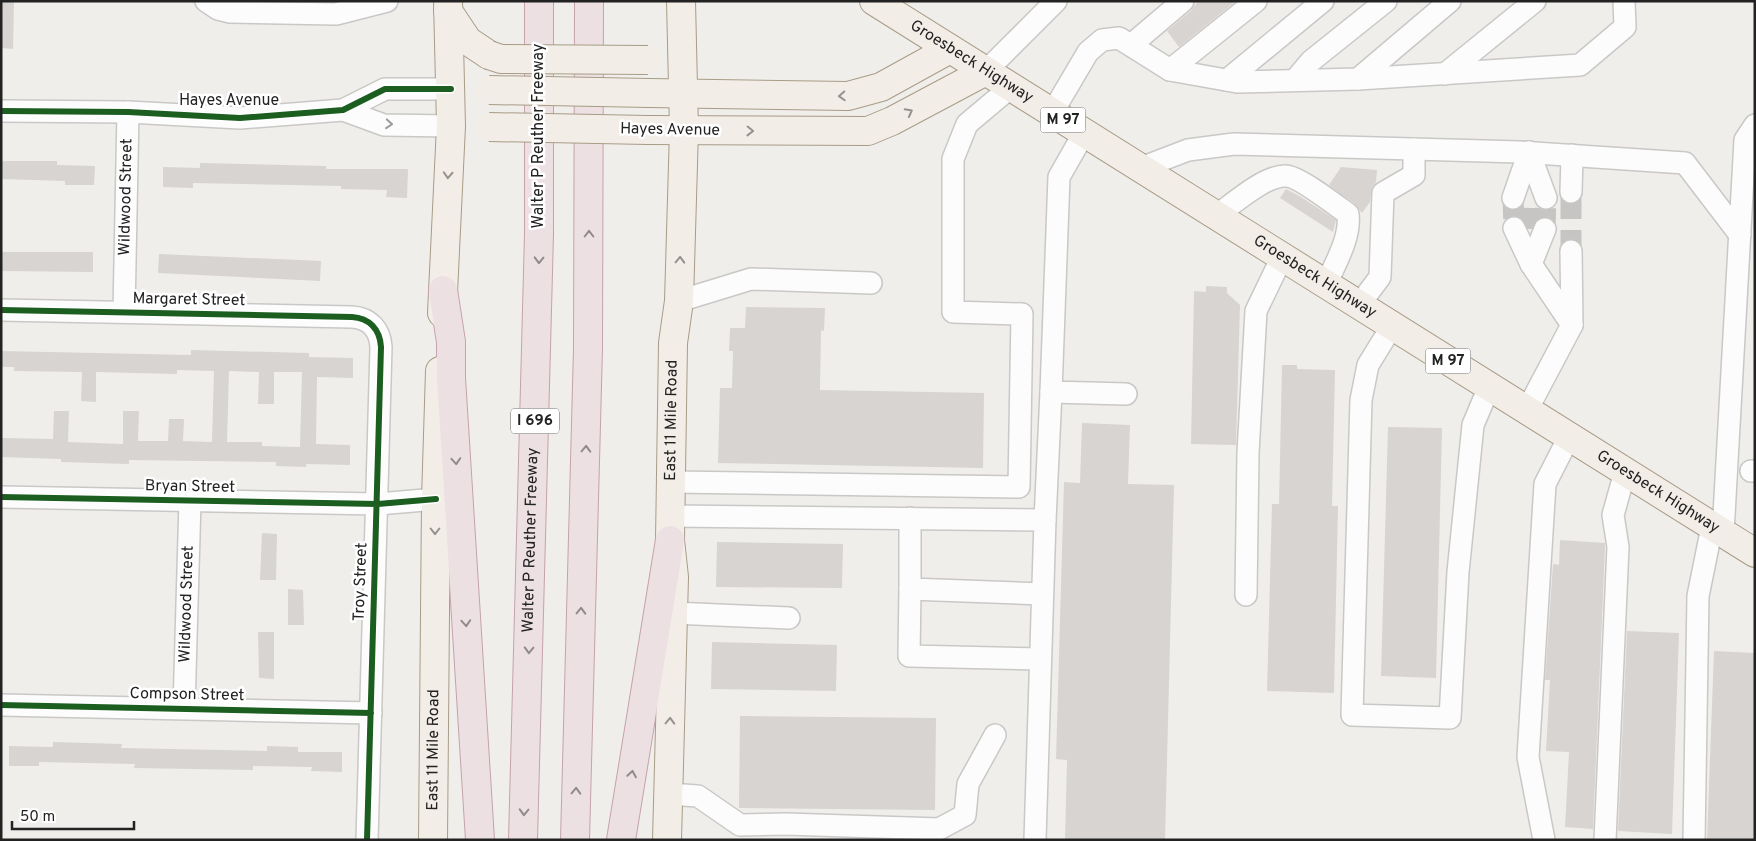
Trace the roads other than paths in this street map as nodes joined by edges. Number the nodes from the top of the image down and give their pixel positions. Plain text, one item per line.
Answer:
1 (206, 1) edge
2 (387, 1) edge
3 (539, 1) edge
4 (590, 1) edge
5 (681, 1) edge
6 (874, 1) edge
7 (1056, 1) edge
8 (1183, 1) edge
9 (1256, 1) edge
10 (1323, 1) edge
11 (1386, 1) edge
12 (1450, 1) edge
13 (1534, 1) edge
14 (1624, 1) edge
15 (448, 6) edge
16 (682, 31) junction
17 (1131, 45) junction
18 (950, 49) junction
19 (1170, 70) junction
20 (986, 71) junction
21 (1445, 74) junction
22 (1358, 79) junction
23 (1227, 80) junction
24 (1295, 80) junction
25 (1011, 87) junction
26 (451, 89) junction
27 (684, 93) junction
28 (343, 110) junction
29 (1, 111) edge
30 (128, 112) junction
31 (1052, 113) junction
32 (1755, 125) edge
33 (450, 126) junction
34 (684, 130) junction
35 (1084, 133) junction
36 (1414, 149) junction
37 (1529, 152) junction
38 (1572, 155) junction
39 (1141, 168) junction
40 (1571, 192) tunnel mouth
41 (1530, 198) tunnel mouth
42 (1216, 216) junction
43 (1740, 235) junction
44 (1571, 251) tunnel mouth
45 (1282, 257) junction
46 (1531, 264) junction
47 (871, 283) dead end
48 (1326, 285) junction
49 (443, 290) junction
50 (679, 301) junction
51 (1359, 305) junction
52 (1, 310) edge
53 (124, 312) junction
54 (1572, 325) junction
55 (374, 326) joint
56 (1392, 326) junction
57 (1489, 387) junction
58 (1051, 392) junction
59 (1126, 394) dead end
60 (1527, 410) junction
61 (1569, 437) junction
62 (1625, 472) junction
63 (671, 482) junction
64 (1, 497) edge
65 (436, 499) junction
66 (190, 501) junction
67 (378, 504) junction
68 (910, 518) junction
69 (1046, 520) junction
70 (670, 528) junction
71 (1718, 530) junction
72 (1755, 553) edge
73 (910, 589) junction
74 (1042, 594) junction
75 (1246, 595) dead end
76 (673, 613) junction
77 (789, 618) dead end
78 (1040, 659) junction
79 (1, 705) edge
80 (184, 708) junction
81 (371, 713) junction
82 (995, 735) dead end
83 (668, 794) junction
84 (367, 840) edge
85 (434, 840) edge
86 (480, 840) edge
87 (524, 840) edge
88 (575, 840) edge
89 (621, 840) edge
90 (667, 840) edge
91 (1035, 840) edge
92 (1544, 840) edge
93 (1605, 840) edge
94 (1694, 840) edge

1 - 2 street
3 -> 87 highway, Walter P Reuther Freeway / I 696
88 -> 4 highway
5 - 16 main road, East 11 Mile Road
6 - 18 main road, Groesbeck Highway / M 97
7 - 20 street
8 - 17 street
9 - 19 street
10 - 23 street
11 - 24 street
12 - 22 street
13 - 21 street
14 - 21 street
15 - 16 main road, bridge
15 - 26 main road, East 11 Mile Road
16 - 27 main road, East 11 Mile Road
17 - 19 street
17 - 31 street
18 - 20 main road, Groesbeck Highway / M 97
18 -> 27 main road, Hayes Avenue
19 - 23 street
20 - 25 main road, Groesbeck Highway / M 97
34 -> 20 main road, Hayes Avenue
21 - 22 street
22 - 24 street
23 - 24 street
25 - 31 main road, Groesbeck Highway / M 97
25 - 63 street
26 - 27 main road, Hayes Avenue, bridge
26 - 28 street, Hayes Avenue
26 - 33 main road, East 11 Mile Road
27 - 34 main road, East 11 Mile Road
28 - 30 street, Hayes Avenue
28 -> 33 street, Hayes Avenue
29 - 30 street, Hayes Avenue
30 - 53 street, Wildwood Street
31 - 35 main road, Groesbeck Highway / M 97
32 - 43 street
33 - 34 main road, Hayes Avenue, bridge
33 -> 49 main road, East 11 Mile Road
50 -> 34 main road, East 11 Mile Road
35 - 39 main road, Groesbeck Highway / M 97
35 - 58 street
36 - 37 street
36 - 39 street
36 - 51 street
37 - 38 street
37 - 41 street
38 - 40 street
38 - 43 street
39 - 42 main road, Groesbeck Highway / M 97
42 - 45 main road, Groesbeck Highway / M 97
42 - 48 street
43 - 71 street
44 - 54 street
45 - 48 main road, Groesbeck Highway / M 97
45 - 75 street
46 - 46 street
46 - 54 street
47 - 50 street
48 - 51 main road, Groesbeck Highway / M 97
49 - 65 main road, East 11 Mile Road
49 -> 86 highway
50 - 63 main road, East 11 Mile Road
51 - 56 main road, Groesbeck Highway / M 97
52 - 53 street, Margaret Street
53 - 55 street, Margaret Street
54 - 60 street
55 - 67 street, Troy Street
56 - 57 main road, Groesbeck Highway / M 97
56 - 57 street
57 - 60 main road, Groesbeck Highway / M 97
58 - 59 street
58 - 69 street
60 - 61 main road, Groesbeck Highway / M 97
61 - 62 main road, Groesbeck Highway / M 97
61 - 92 street
62 - 71 main road, Groesbeck Highway / M 97
62 - 93 street
63 - 70 main road, East 11 Mile Road
64 - 66 street, Bryan Street
65 - 67 street, Bryan Street
65 -> 85 main road, East 11 Mile Road
66 - 67 street, Bryan Street
66 - 80 street, Wildwood Street
67 - 81 street, Troy Street
68 - 69 street
68 - 70 street
68 - 73 street
69 - 74 street
70 - 76 main road, East 11 Mile Road
89 -> 70 highway
71 - 72 main road, Groesbeck Highway / M 97
71 - 94 street
73 - 74 street
73 - 78 street
74 - 78 street
76 - 77 street
83 -> 76 main road, East 11 Mile Road
78 - 91 street
79 - 80 street, Compson Street
80 - 81 street, Compson Street
81 - 84 street, Troy Street
82 - 83 street
83 - 90 main road, East 11 Mile Road

